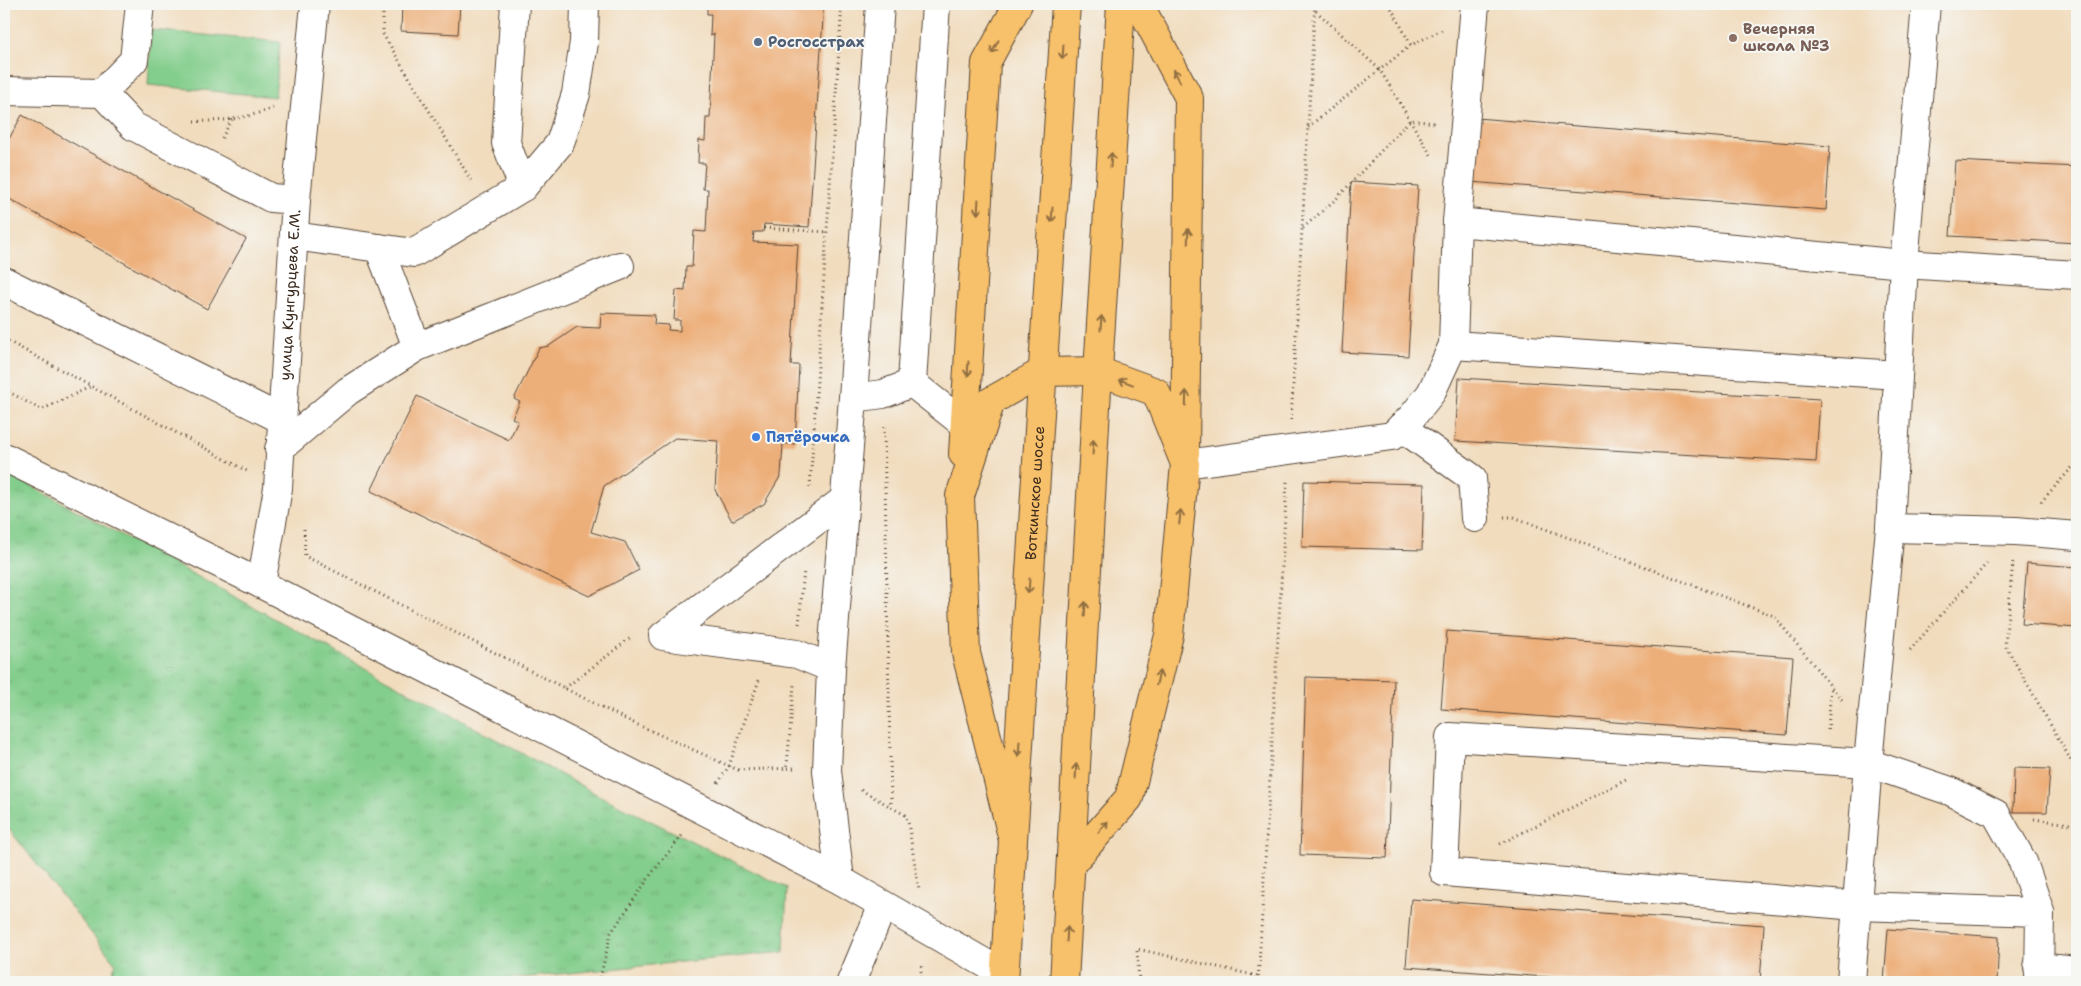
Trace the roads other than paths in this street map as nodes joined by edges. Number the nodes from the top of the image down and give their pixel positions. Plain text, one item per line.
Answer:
1 (140, 4) edge
2 (315, 4) edge
3 (516, 4) edge
4 (585, 4) edge
5 (880, 4) edge
6 (936, 4) edge
7 (1018, 4) edge
8 (1066, 4) edge
9 (1121, 4) edge
10 (1139, 4) edge
11 (1926, 4) edge
12 (1474, 9) edge
13 (4, 91) edge
14 (102, 94) junction
15 (522, 187) junction
16 (296, 200) junction
17 (1457, 222) junction
18 (294, 236) junction
19 (379, 248) junction
20 (1904, 264) junction
21 (620, 266) dead end
22 (2077, 275) edge
23 (4, 281) edge
24 (1453, 345) junction
25 (417, 347) junction
26 (1098, 371) junction
27 (1042, 372) junction
28 (1897, 375) junction
29 (912, 383) junction
30 (854, 398) junction
31 (281, 419) junction
32 (965, 425) junction
33 (1401, 427) junction
34 (279, 449) junction
35 (4, 457) edge
36 (1185, 464) junction
37 (960, 496) junction
38 (845, 499) junction
39 (1475, 518) road end
40 (1890, 528) junction
41 (2077, 536) edge
42 (261, 584) junction
43 (831, 668) junction
44 (1868, 763) junction
45 (1013, 840) junction
46 (1071, 864) junction
47 (840, 880) junction
48 (883, 905) junction
49 (1858, 906) junction
50 (2040, 912) junction
51 (2077, 971) edge
52 (2038, 975) edge
53 (1004, 978) edge
54 (851, 982) edge
55 (1064, 982) edge
56 (1851, 982) edge

1 - 14 street
2 - 16 street, улица Кунгурцева Е.М.
3 - 15 street
4 - 15 street
5 - 30 street
6 - 29 street
7 -> 32 main road
8 -> 27 main road, Воткинское шоссе
26 -> 9 main road
36 -> 10 main road
11 - 20 street
12 - 17 street
13 - 14 street
14 - 16 street
15 - 19 street
16 - 18 street, улица Кунгурцева Е.М.
17 - 20 street
17 - 24 street
18 - 19 street
18 - 31 street, улица Кунгурцева Е.М.
19 - 25 street
20 - 22 street
20 - 28 street
21 - 25 street
23 - 31 street
24 - 28 street
24 - 33 street
25 - 34 street
26 - 27 main road
36 -> 26 main road
46 -> 26 main road
27 - 37 main road
27 -> 45 main road, Воткинское шоссе
28 - 40 street
29 - 30 street
29 - 32 street
30 - 38 street
31 - 34 street, улица Кунгурцева Е.М.
32 - 37 main road
33 - 36 street
33 - 39 street
34 - 42 street, улица Кунгурцева Е.М.
35 - 42 street
46 -> 36 main road
37 - 45 main road
38 - 43 street
38 - 43 street
40 - 41 street
40 - 44 street
42 - 47 street
43 - 47 street
44 - 49 street
44 - 49 street
44 - 50 street
45 - 53 main road, Воткинское шоссе
55 -> 46 main road
47 - 48 street
48 - 53 street
48 - 54 street
49 - 50 street
49 - 56 street
50 - 52 street
51 - 52 street

